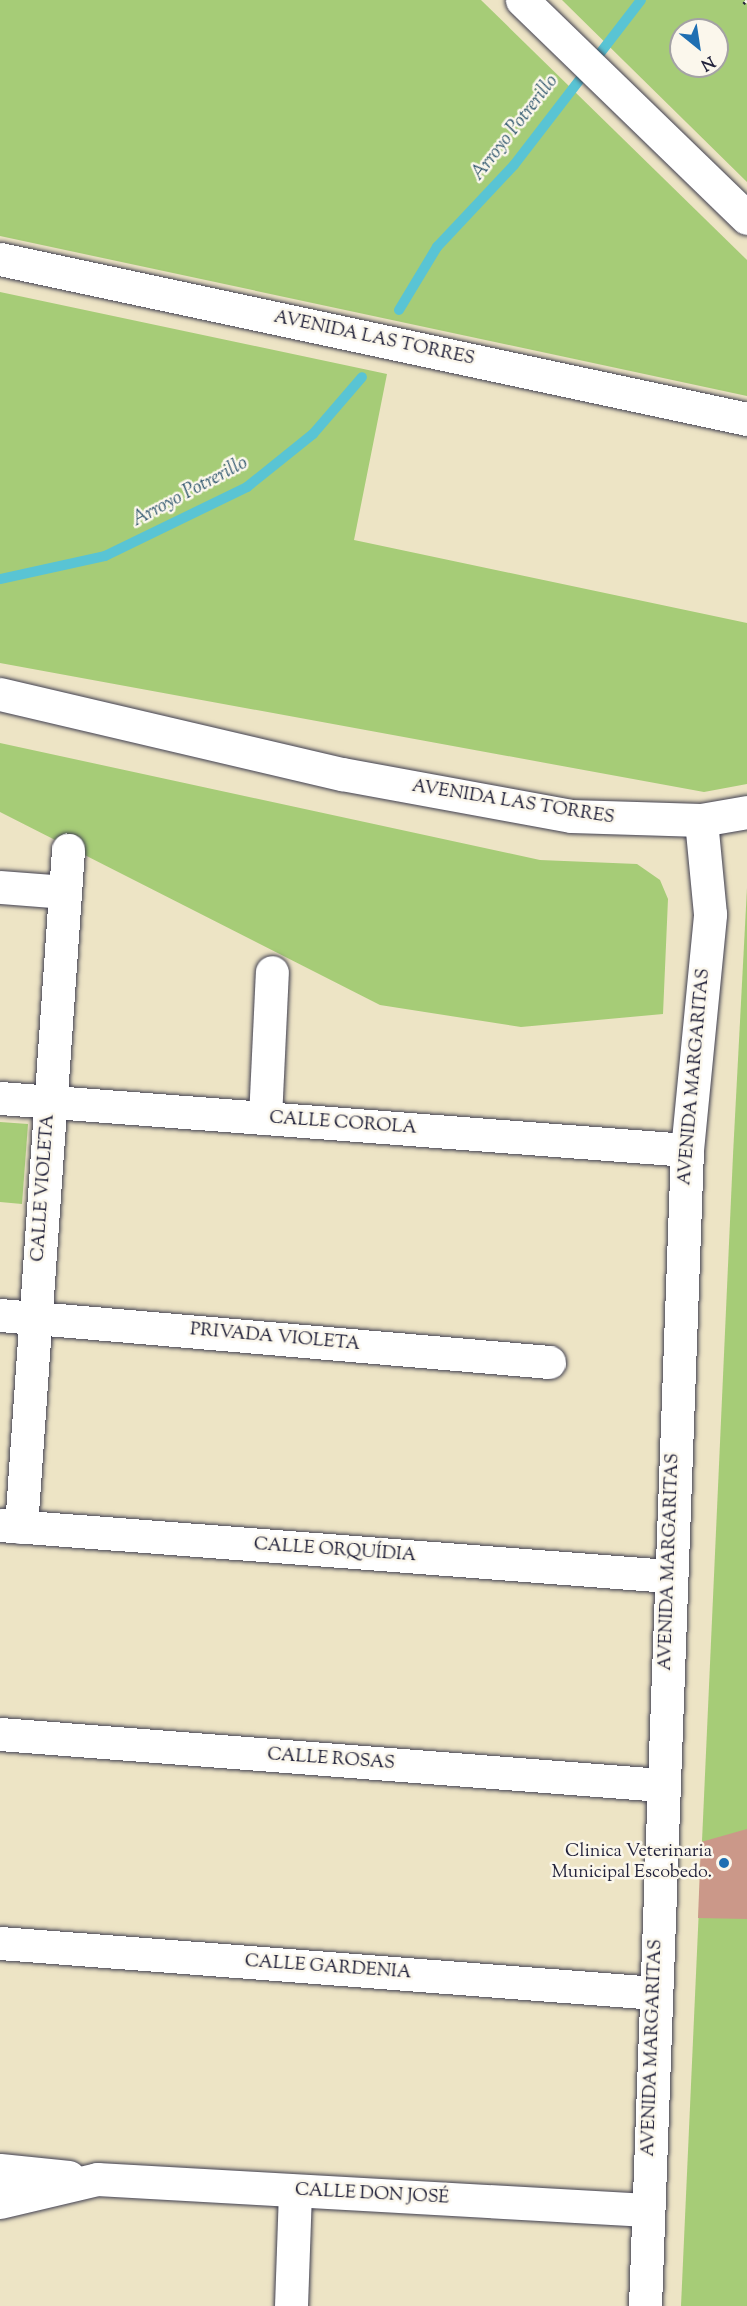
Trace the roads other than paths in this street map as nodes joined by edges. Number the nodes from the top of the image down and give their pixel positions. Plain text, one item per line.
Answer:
1 (522, 0) edge
2 (747, 218) edge
3 (0, 259) edge
4 (747, 419) edge
5 (0, 694) edge
6 (747, 812) edge
7 (701, 820) junction
8 (68, 850) dead end
9 (0, 887) edge
10 (65, 892) junction
11 (272, 972) dead end
12 (0, 1098) edge
13 (50, 1102) junction
14 (265, 1118) junction
15 (687, 1150) junction
16 (0, 1315) edge
17 (35, 1318) junction
18 (549, 1362) dead end
19 (10, 1526) edge
20 (669, 1576) junction
21 (0, 1734) edge
22 (662, 1785) junction
23 (0, 1943) edge
24 (656, 1993) junction
25 (0, 2170) edge
26 (97, 2180) junction
27 (296, 2191) junction
28 (0, 2202) edge
29 (647, 2210) junction
30 (291, 2306) edge
31 (645, 2306) edge

1 - 2 street
3 - 4 street, AVENIDA LAS TORRES
5 - 7 street, AVENIDA LAS TORRES
6 - 7 street, AVENIDA LAS TORRES
7 - 15 street, AVENIDA MARGARITAS
8 - 10 street, CALLE VIOLETA
9 - 10 street
10 - 13 street, CALLE VIOLETA
11 - 14 street
12 - 13 street, CALLE COROLA
13 - 14 street, CALLE COROLA
13 - 17 street, CALLE VIOLETA
14 - 15 street, CALLE COROLA
15 - 20 street, AVENIDA MARGARITAS
16 - 17 street, PRIVADA VIOLETA
17 - 18 street, PRIVADA VIOLETA
17 - 19 street, CALLE VIOLETA
19 - 20 street, CALLE ORQUÍDIA
20 - 22 street, AVENIDA MARGARITAS
21 - 22 street, CALLE ROSAS
22 - 24 street, AVENIDA MARGARITAS
23 - 24 street, CALLE GARDENIA
24 - 29 street, AVENIDA MARGARITAS
25 - 26 street, CALLE DON JOSÉ
26 - 27 street, CALLE DON JOSÉ
26 - 28 street, CALLE DON JOSÉ
27 - 29 street, CALLE DON JOSÉ
27 - 30 street
29 - 31 street, AVENIDA MARGARITAS

